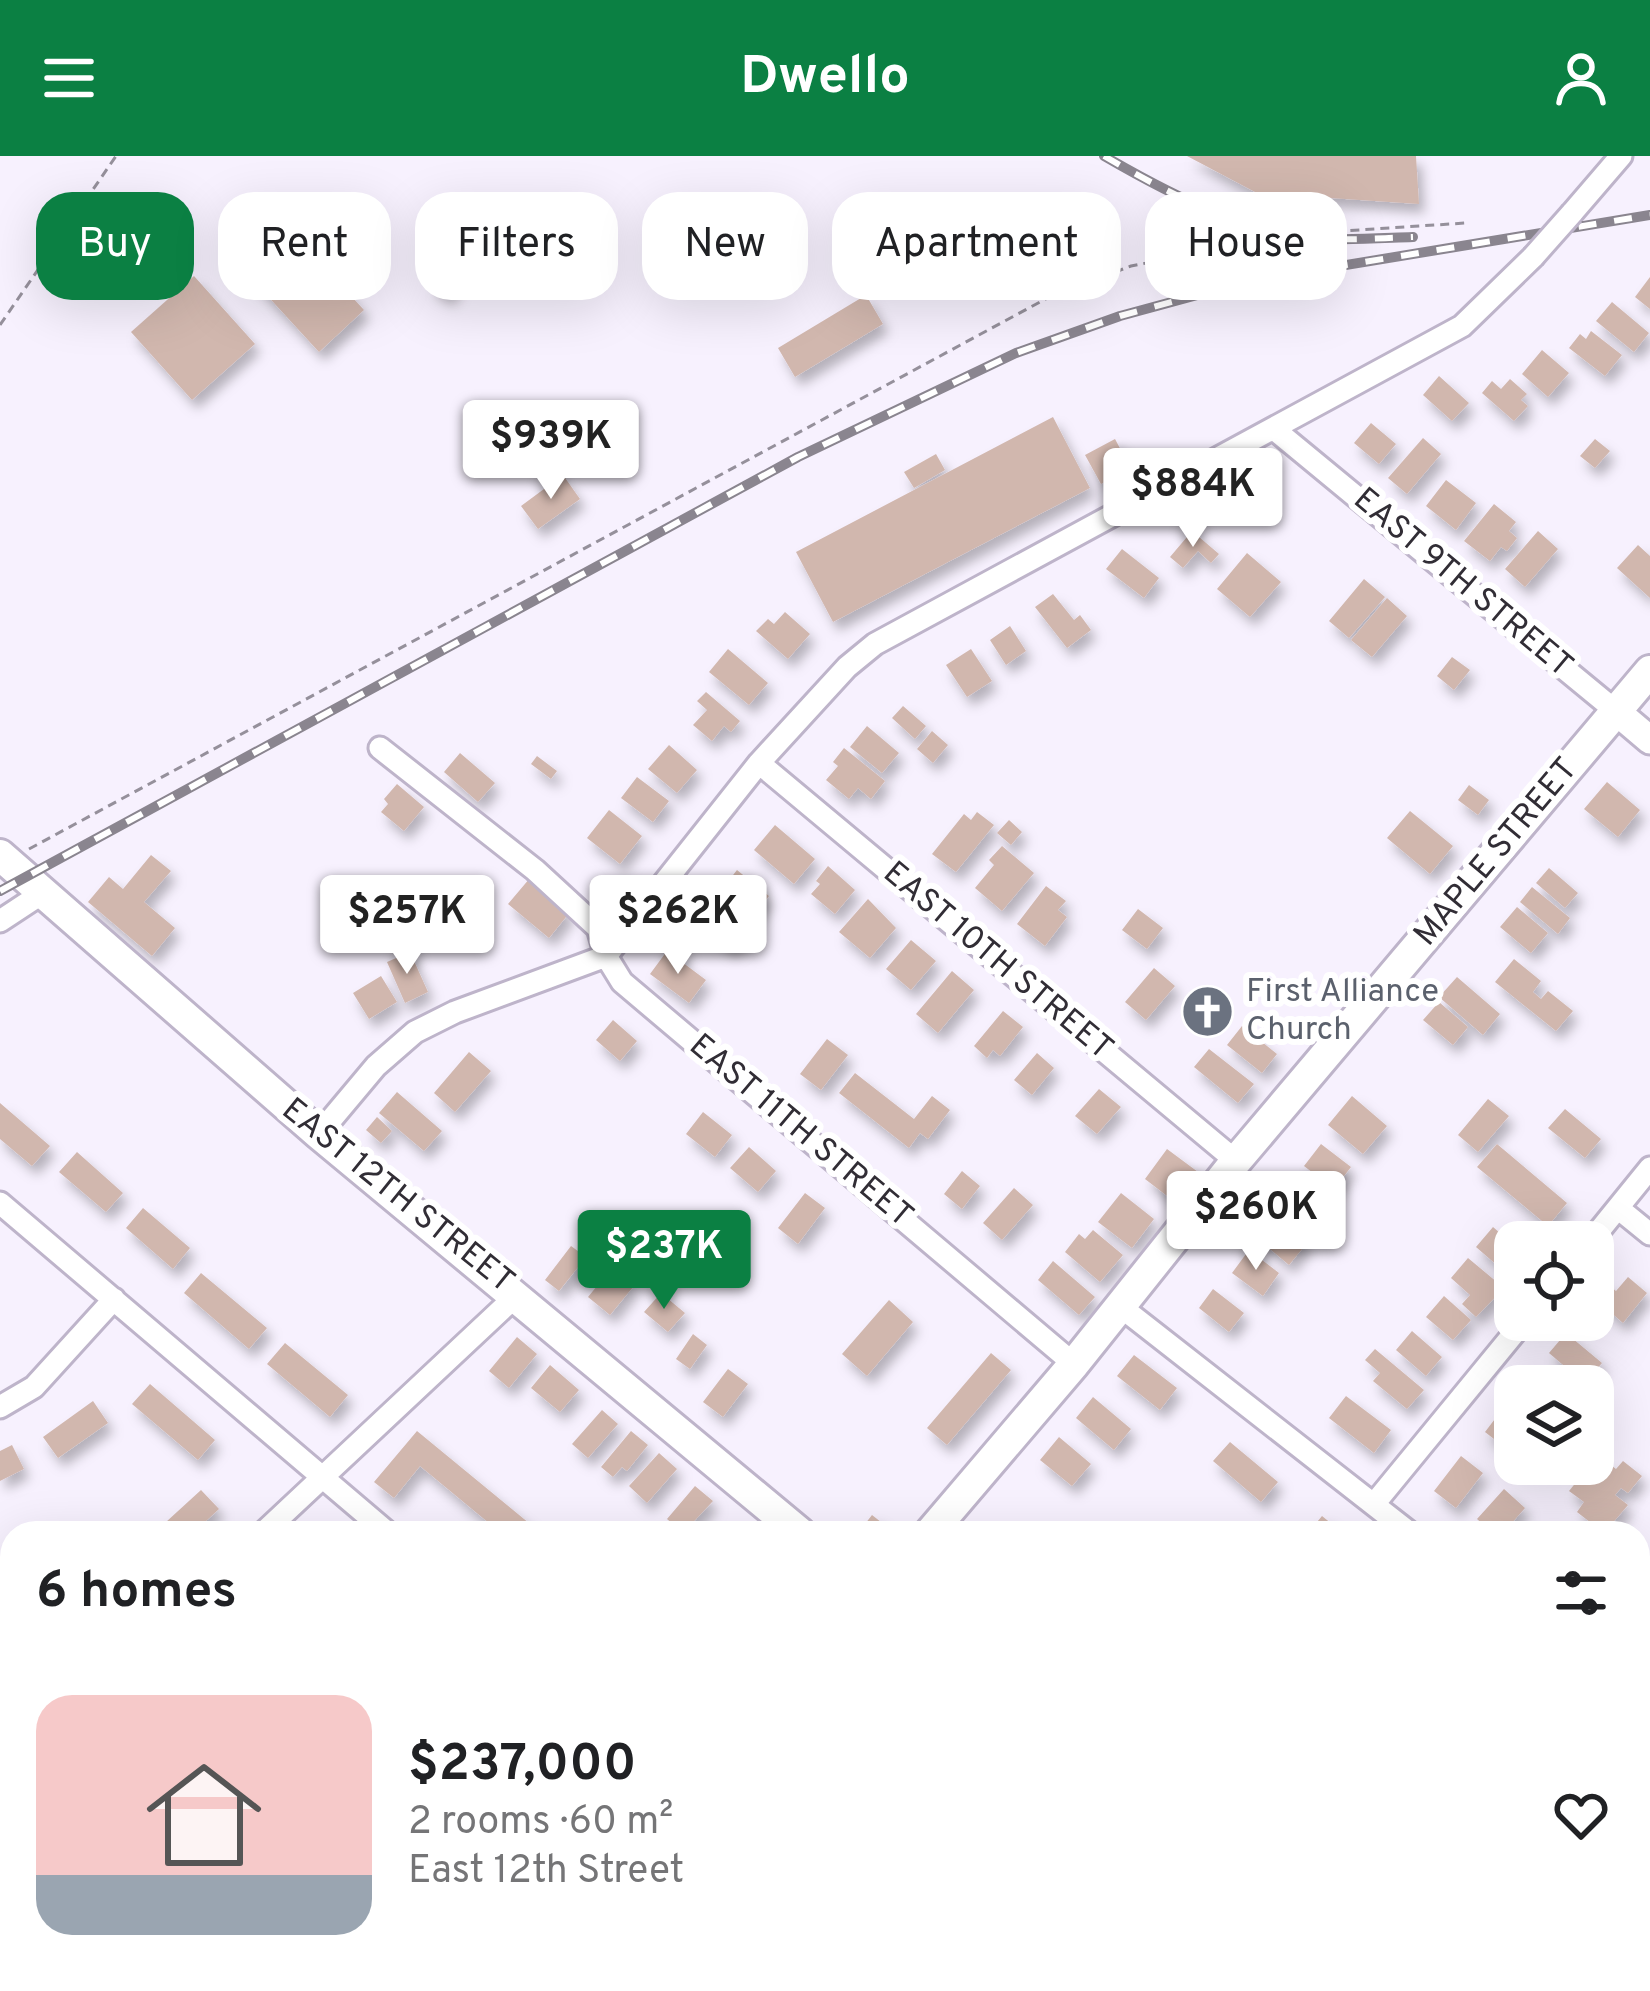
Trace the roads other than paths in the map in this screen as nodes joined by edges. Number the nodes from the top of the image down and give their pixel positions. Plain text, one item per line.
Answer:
1 (1621, 156) edge
2 (1274, 429) junction
3 (1650, 671) edge
4 (1617, 712) junction
5 (1650, 740) edge
6 (380, 748) dead end
7 (759, 763) junction
8 (3, 858) edge
9 (41, 894) junction
10 (0, 921) edge
11 (606, 956) junction
12 (319, 1134) junction
13 (1236, 1161) junction
14 (1650, 1168) edge
15 (0, 1202) edge
16 (1618, 1208) junction
17 (1607, 1221) edge
18 (1650, 1234) edge
19 (517, 1294) junction
20 (115, 1299) junction
21 (1121, 1307) junction
22 (1508, 1341) edge
23 (1074, 1364) junction
24 (0, 1407) edge
25 (322, 1478) junction
26 (1373, 1504) junction
27 (276, 1521) edge
28 (374, 1521) edge
29 (786, 1521) edge
30 (940, 1521) edge
31 (1395, 1521) edge

1 - 2 street, bridge
2 - 4 street, EAST 9TH STREET
2 - 7 street
3 - 4 main road, MAPLE STREET
4 - 5 street, EAST 9TH STREET
4 - 13 main road, MAPLE STREET
6 - 11 street, EAST 11TH STREET
7 - 11 street
7 - 13 street, EAST 10TH STREET
8 - 9 main road, EAST 12TH STREET
9 - 10 street
9 - 12 main road, EAST 12TH STREET
11 - 12 street
11 - 23 street, EAST 11TH STREET
12 - 19 main road, EAST 12TH STREET
13 - 21 main road, MAPLE STREET
14 - 16 street
15 - 20 street
16 - 17 street
16 - 18 street
19 - 25 street
19 - 29 main road, EAST 12TH STREET
20 - 24 street
20 - 25 street
21 - 23 main road, MAPLE STREET
21 - 26 street
22 - 26 street
23 - 30 main road, MAPLE STREET
25 - 27 street
25 - 28 street
26 - 31 street

